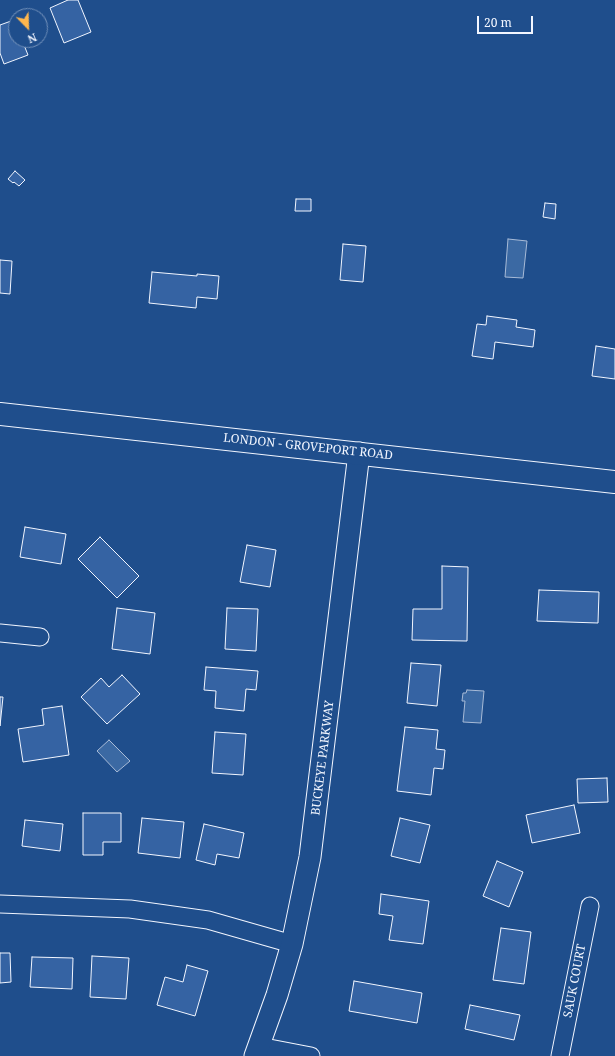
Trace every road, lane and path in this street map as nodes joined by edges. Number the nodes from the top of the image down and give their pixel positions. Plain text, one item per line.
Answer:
1 (0, 414) edge
2 (359, 453) junction
3 (615, 482) edge
4 (0, 633) edge
5 (40, 637) dead end
6 (0, 904) edge
7 (590, 906) dead end
8 (292, 944) junction
9 (257, 1051) edge
10 (311, 1056) edge
11 (560, 1056) edge

1 - 2 main road, LONDON - GROVEPORT ROAD
2 - 3 main road, LONDON - GROVEPORT ROAD
2 - 8 street, BUCKEYE PARKWAY
4 - 5 street
6 - 8 street
7 - 11 street, SAUK COURT
8 - 9 street, BUCKEYE PARKWAY
9 - 10 street

